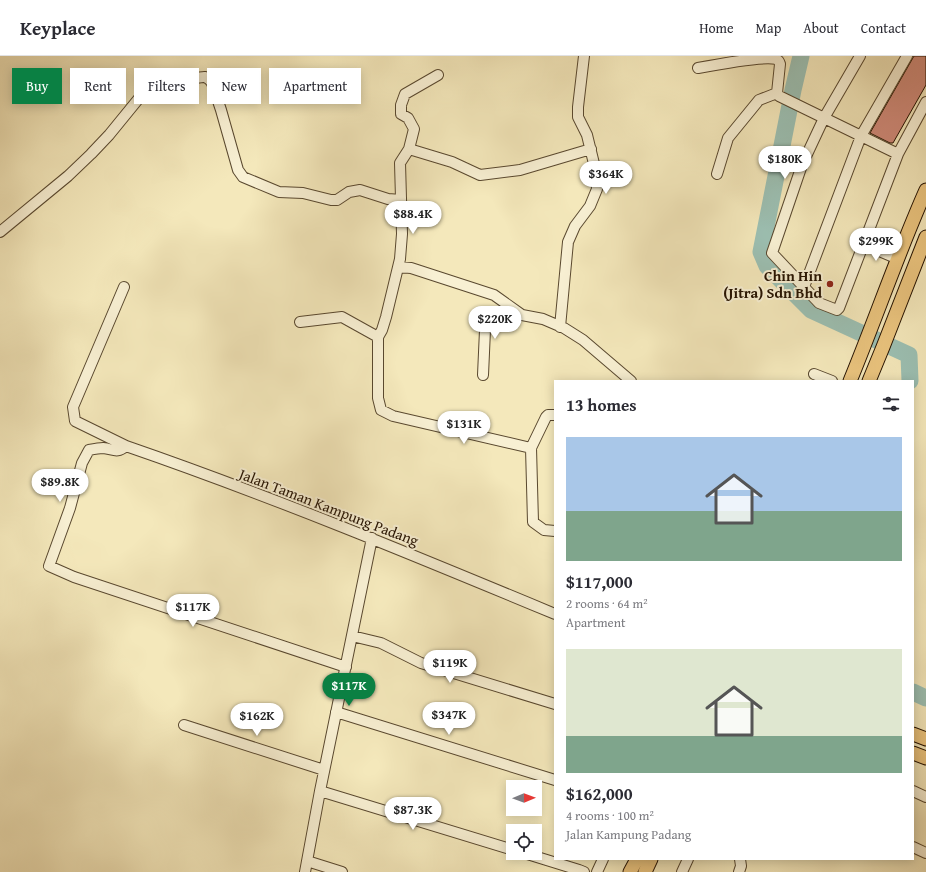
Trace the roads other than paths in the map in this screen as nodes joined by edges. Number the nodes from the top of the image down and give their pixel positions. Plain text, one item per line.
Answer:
1 (584, 56) edge
2 (860, 56) edge
3 (907, 56) edge
4 (698, 68) dead end
5 (438, 75) dead end
6 (780, 96) junction
7 (926, 102) edge
8 (824, 118) junction
9 (861, 136) junction
10 (409, 149) junction
11 (591, 150) junction
12 (898, 154) junction
13 (717, 174) dead end
14 (926, 190) edge
15 (401, 200) junction
16 (0, 232) edge
17 (926, 237) edge
18 (863, 244) junction
19 (923, 253) edge
20 (898, 259) junction
21 (398, 267) junction
22 (124, 287) dead end
23 (804, 287) junction
24 (510, 307) junction
25 (300, 322) dead end
26 (560, 327) junction
27 (378, 337) junction
28 (814, 374) dead end
29 (483, 375) dead end
30 (630, 380) edge
31 (829, 380) edge
32 (850, 380) edge
33 (869, 380) edge
34 (554, 415) edge
35 (126, 446) junction
36 (531, 448) junction
37 (554, 531) edge
38 (372, 538) junction
39 (554, 614) edge
40 (352, 636) junction
41 (346, 668) junction
42 (554, 704) edge
43 (336, 712) junction
44 (184, 725) dead end
45 (914, 734) edge
46 (926, 739) edge
47 (914, 752) edge
48 (926, 758) edge
49 (324, 770) junction
50 (554, 780) edge
51 (914, 791) edge
52 (320, 792) junction
53 (926, 797) edge
54 (914, 847) edge
55 (506, 848) edge
56 (926, 853) edge
57 (542, 858) edge
58 (602, 860) edge
59 (636, 860) edge
60 (651, 860) edge
61 (688, 860) edge
62 (740, 860) edge
63 (307, 861) junction
64 (305, 872) edge
65 (342, 872) edge
66 (584, 872) edge
67 (597, 872) edge
68 (630, 872) edge
69 (645, 872) edge
70 (682, 872) edge
71 (739, 872) edge

1 - 11 street
2 - 8 street
3 - 9 street
4 - 6 street
5 - 10 street
6 - 8 street
6 - 13 street
7 - 12 street
8 - 9 street
8 - 23 street
9 - 12 street
9 - 23 street
10 - 11 street
10 - 15 street
11 - 26 street
12 - 18 street
14 - 20 main road
15 - 16 street
15 - 21 street
17 - 19 main road
18 - 20 street
18 - 23 street
19 - 33 main road
20 - 32 main road
21 - 24 street
21 - 27 street
22 - 35 street
24 - 26 street
24 - 29 street
25 - 27 street
26 - 30 street
27 - 36 street
28 - 31 street
34 - 36 street
35 - 38 street, Jalan Taman Kampung Padang
35 - 41 street, Jalan Taman Kampung Padang
36 - 37 street
38 - 39 street, Jalan Taman Kampung Padang
38 - 40 street
40 - 41 street
40 - 42 street
41 - 43 street
43 - 49 street
43 - 50 street
44 - 49 street
45 - 46 main road
47 - 48 main road
49 - 52 street
51 - 53 street
52 - 55 street
52 - 63 street
54 - 56 street
57 - 66 street
58 - 67 street
59 - 68 main road
60 - 69 main road
61 - 70 street
62 - 71 street
63 - 64 street
63 - 65 street

